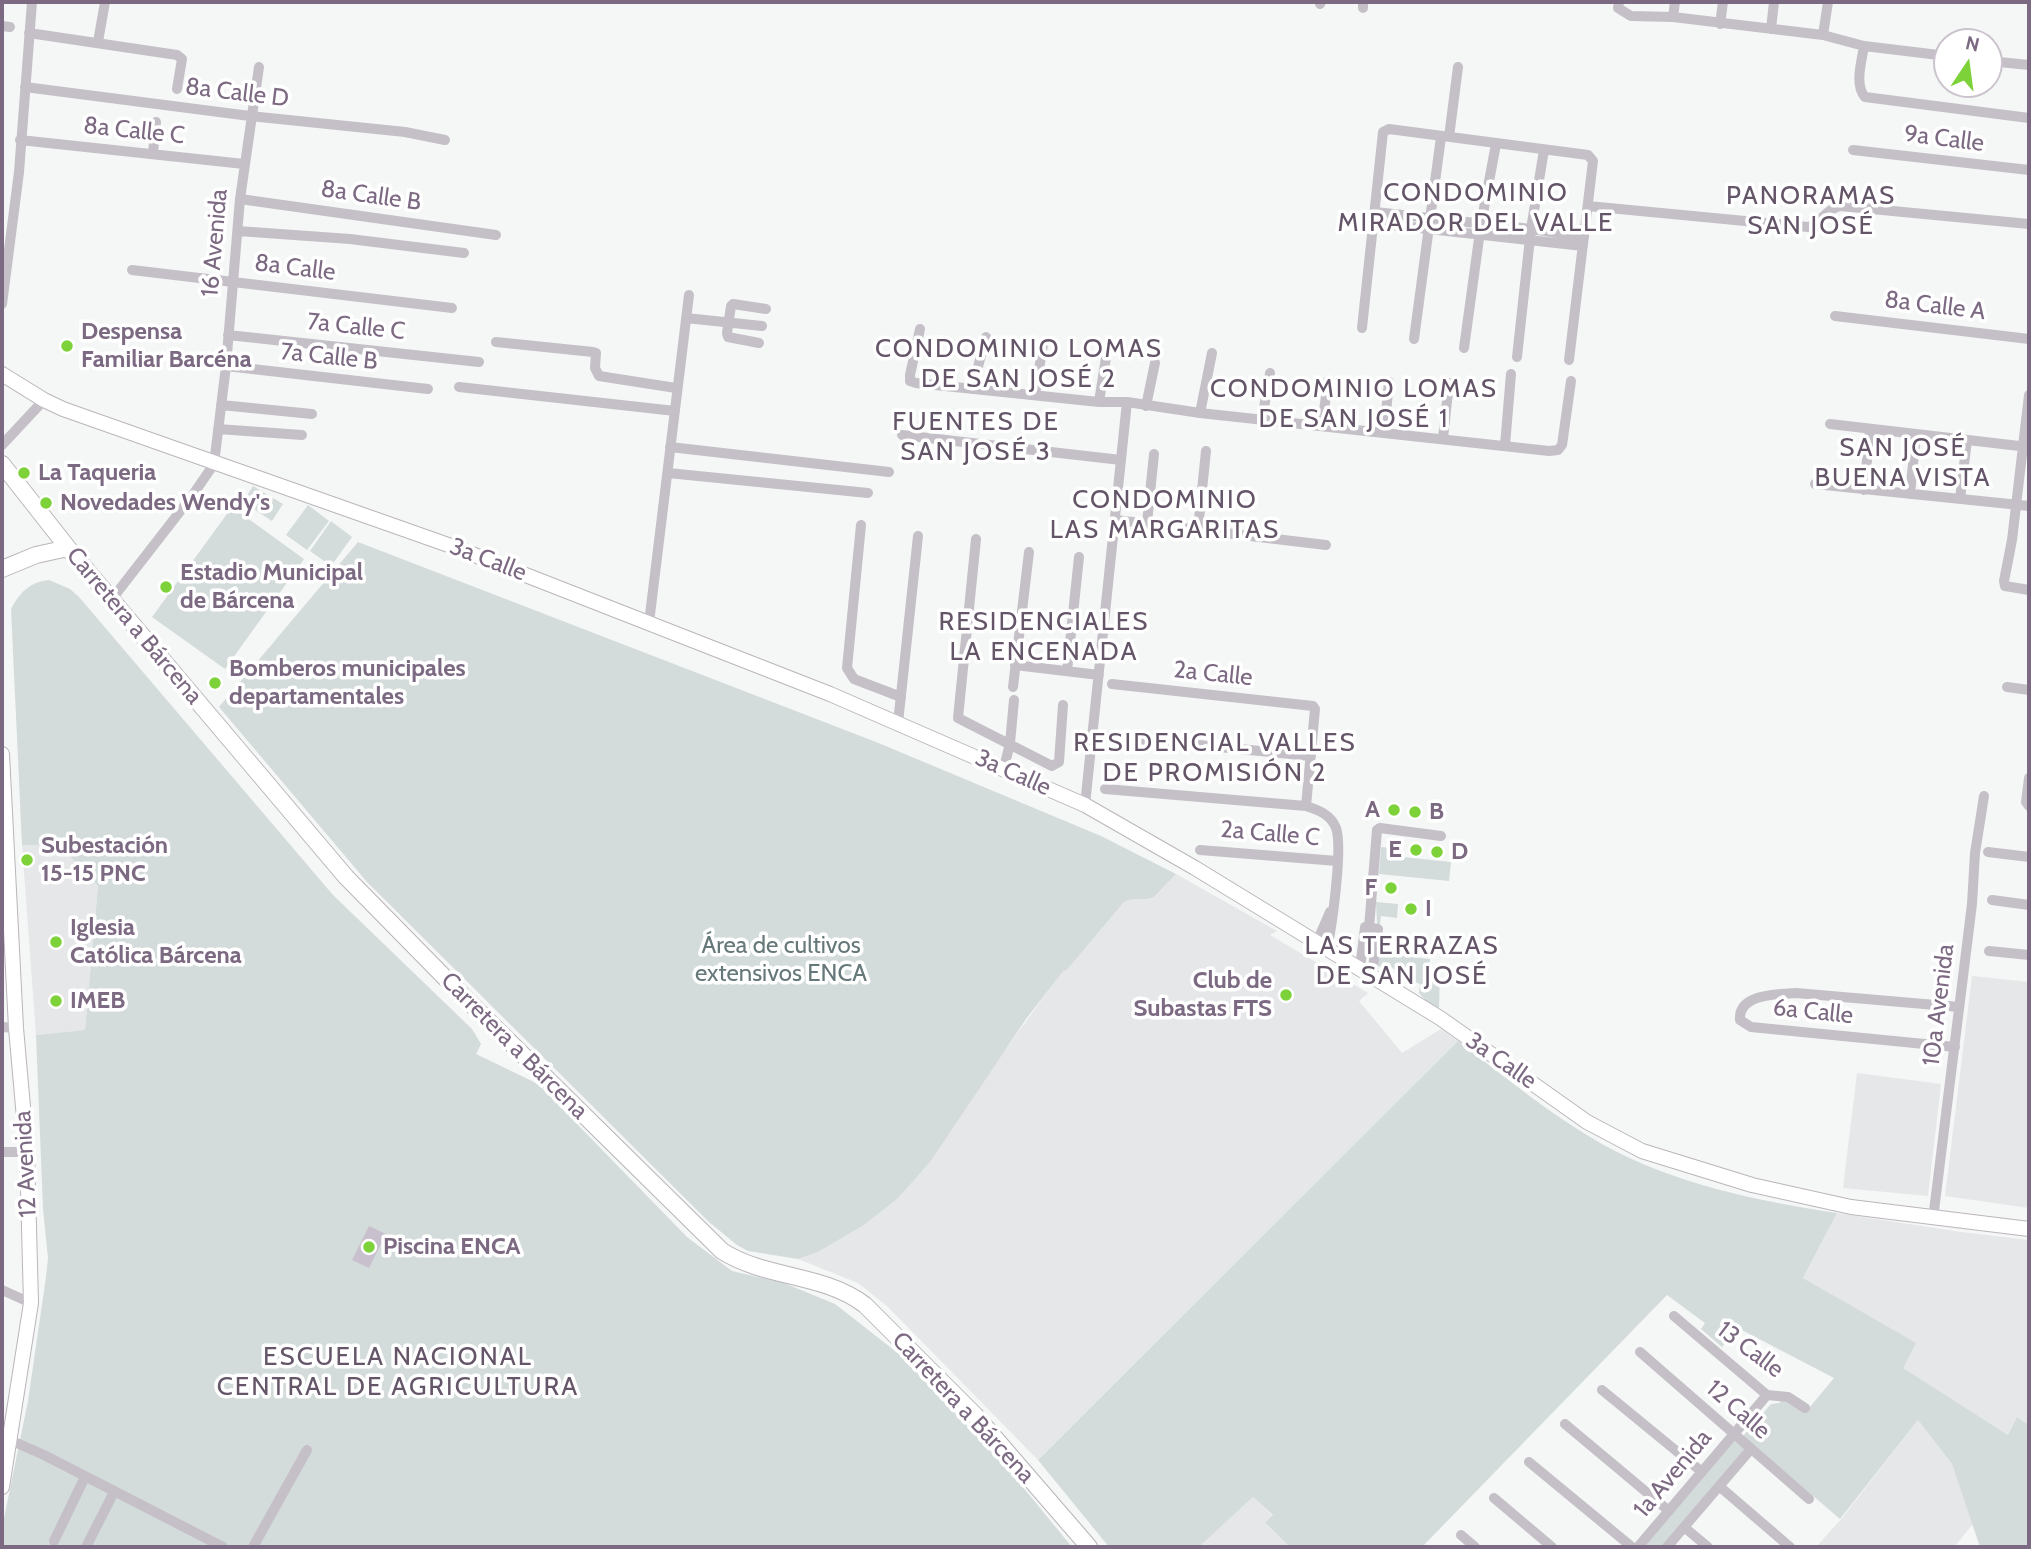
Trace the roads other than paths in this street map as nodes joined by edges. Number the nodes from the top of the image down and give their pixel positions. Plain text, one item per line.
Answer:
1 (32, 2) edge
2 (105, 2) edge
3 (1675, 2) edge
4 (1723, 2) edge
5 (1774, 2) edge
6 (1828, 2) edge
7 (1618, 5) edge
8 (1673, 17) junction
9 (1720, 24) junction
10 (1771, 29) junction
11 (29, 33) junction
12 (1823, 35) junction
13 (97, 42) junction
14 (1864, 46) junction
15 (1933, 54) edge
16 (2003, 62) edge
17 (2029, 65) edge
18 (259, 66) dead end
19 (1458, 67) dead end
20 (25, 87) junction
21 (177, 89) dead end
22 (250, 116) junction
23 (2029, 118) edge
24 (156, 122) dead end
25 (1445, 137) junction
26 (20, 140) junction
27 (445, 140) dead end
28 (1496, 144) junction
29 (1544, 150) junction
30 (1853, 150) dead end
31 (153, 153) junction
32 (244, 164) junction
33 (2029, 170) edge
34 (240, 199) junction
35 (1588, 206) junction
36 (1374, 217) junction
37 (1429, 223) junction
38 (2029, 224) edge
39 (1480, 229) junction
40 (1531, 229) junction
41 (238, 231) junction
42 (496, 235) dead end
43 (1531, 240) junction
44 (1584, 242) junction
45 (464, 253) dead end
46 (132, 270) dead end
47 (233, 281) junction
48 (689, 295) dead end
49 (2, 304) edge
50 (452, 308) dead end
51 (766, 309) dead end
52 (1835, 316) dead end
53 (686, 318) junction
54 (729, 322) junction
55 (762, 326) dead end
56 (1362, 328) dead end
57 (920, 329) dead end
58 (228, 335) junction
59 (986, 337) dead end
60 (1414, 339) dead end
61 (2029, 339) edge
62 (496, 342) dead end
63 (759, 343) dead end
64 (1043, 344) dead end
65 (1464, 348) dead end
66 (1107, 351) dead end
67 (1212, 353) dead end
68 (1517, 357) dead end
69 (1569, 360) dead end
70 (479, 362) dead end
71 (1154, 363) dead end
72 (226, 366) junction
73 (1270, 373) dead end
74 (2, 374) edge
75 (1511, 374) dead end
76 (1328, 381) dead end
77 (1571, 381) dead end
78 (1389, 382) dead end
79 (1449, 383) dead end
80 (459, 387) dead end
81 (676, 388) junction
82 (428, 389) dead end
83 (972, 389) junction
84 (2029, 394) edge
85 (1035, 395) junction
86 (44, 401) junction
87 (1099, 402) junction
88 (1127, 402) junction
89 (221, 405) junction
90 (1146, 406) junction
91 (675, 411) junction
92 (1200, 413) junction
93 (313, 414) dead end
94 (1262, 419) junction
95 (1830, 424) dead end
96 (1322, 426) junction
97 (218, 429) junction
98 (1870, 430) junction
99 (1384, 433) junction
100 (1916, 434) junction
101 (302, 435) dead end
102 (902, 435) dead end
103 (1443, 438) junction
104 (1967, 440) junction
105 (2, 445) edge
106 (1504, 445) junction
107 (670, 447) junction
108 (2026, 447) edge
109 (1206, 451) dead end
110 (1154, 454) dead end
111 (1121, 460) junction
112 (2, 464) edge
113 (214, 464) junction
114 (888, 472) dead end
115 (668, 473) junction
116 (1815, 484) dead end
117 (1864, 489) junction
118 (868, 493) dead end
119 (1910, 494) junction
120 (1960, 499) junction
121 (2015, 505) junction
122 (2029, 506) edge
123 (1116, 520) junction
124 (1147, 523) junction
125 (861, 525) dead end
126 (1198, 528) junction
127 (918, 536) dead end
128 (976, 539) dead end
129 (1326, 545) dead end
130 (68, 548) junction
131 (1029, 552) dead end
132 (1079, 557) dead end
133 (2, 569) edge
134 (2029, 590) edge
135 (112, 599) junction
136 (649, 623) junction
137 (1015, 665) junction
138 (1067, 671) junction
139 (1099, 675) junction
140 (1112, 684) dead end
141 (1013, 687) dead end
142 (2007, 687) dead end
143 (2029, 690) edge
144 (901, 697) junction
145 (1014, 700) dead end
146 (1063, 705) dead end
147 (898, 723) junction
148 (1106, 736) dead end
149 (1010, 743) junction
150 (2, 754) edge
151 (1311, 756) junction
152 (1004, 768) junction
153 (2029, 778) edge
154 (1105, 789) dead end
155 (1984, 796) dead end
156 (1085, 805) junction
157 (1306, 806) junction
158 (2029, 806) edge
159 (1441, 836) dead end
160 (1200, 850) dead end
161 (1988, 852) dead end
162 (2029, 857) edge
163 (1336, 861) junction
164 (6, 892) edge
165 (1992, 900) dead end
166 (2029, 905) edge
167 (1322, 945) junction
168 (1989, 951) dead end
169 (2029, 955) edge
170 (1366, 972) junction
171 (1959, 1007) junction
172 (9, 1028) edge
173 (1955, 1047) junction
174 (2, 1152) edge
175 (27, 1152) junction
176 (1933, 1219) junction
177 (2029, 1229) edge
178 (2, 1290) edge
179 (31, 1303) junction
180 (1674, 1317) dead end
181 (1640, 1352) dead end
182 (1602, 1390) dead end
183 (1768, 1395) junction
184 (1805, 1408) dead end
185 (1564, 1424) dead end
186 (1734, 1434) junction
187 (10, 1440) junction
188 (1751, 1449) junction
189 (307, 1450) dead end
190 (1529, 1462) dead end
191 (1702, 1472) junction
192 (85, 1477) junction
193 (1719, 1486) junction
194 (2, 1487) edge
195 (114, 1492) junction
196 (1494, 1497) dead end
197 (1809, 1499) dead end
198 (1669, 1511) junction
199 (1684, 1527) junction
200 (1461, 1535) dead end
201 (54, 1541) dead end
202 (86, 1547) edge
203 (223, 1547) edge
204 (253, 1547) edge
205 (1089, 1547) edge
206 (1475, 1547) edge
207 (1552, 1547) edge
208 (1632, 1547) edge
209 (1638, 1547) edge
210 (1667, 1547) edge
211 (1708, 1547) edge
212 (1790, 1547) edge

1 - 11 street
2 - 13 street
3 - 8 street
4 - 9 street
5 - 10 street
6 - 12 street
7 - 8 street
8 - 9 street
9 - 10 street
10 - 12 street
11 - 13 street
11 - 20 street
12 - 14 street
13 - 21 street
14 - 15 street
14 - 23 street
16 - 17 street
18 - 22 street, 16 Avenida
19 - 25 street
20 - 22 street, 8a Calle D
20 - 26 street
22 - 27 street, 8a Calle D
22 - 32 street, 16 Avenida
24 - 31 street
25 - 28 street
25 - 36 street
25 - 37 street
26 - 31 street, 8a Calle C
26 - 49 street
28 - 29 street
28 - 39 street
29 - 35 street
29 - 40 street
30 - 33 street, 9a Calle
31 - 32 street, 8a Calle C
32 - 34 street, 16 Avenida
34 - 41 street, 16 Avenida
34 - 42 street, 8a Calle B
35 - 38 street
35 - 44 street
36 - 37 street
36 - 56 street
37 - 39 street
37 - 60 street
39 - 40 street
39 - 43 street
39 - 65 street
40 - 43 street
40 - 44 street
41 - 45 street
41 - 47 street, 16 Avenida
43 - 44 street
43 - 68 street
44 - 69 street
46 - 47 street, 8a Calle
47 - 50 street, 8a Calle
47 - 58 street, 16 Avenida
48 - 53 street
51 - 54 street
52 - 61 street, 8a Calle A
53 - 54 street
53 - 81 street
54 - 55 street
54 - 63 street
57 - 83 street
58 - 70 street, 7a Calle C
58 - 72 street, 16 Avenida
59 - 83 street
62 - 81 street
64 - 85 street
66 - 87 street
67 - 92 street
71 - 90 street
72 - 82 street, 7a Calle B
72 - 89 street, 16 Avenida
73 - 94 street
74 - 86 main road, 3a Calle
75 - 106 street
76 - 96 street
77 - 106 street
78 - 99 street
79 - 103 street
80 - 91 street
81 - 91 street
83 - 85 street
84 - 108 street
85 - 87 street
86 - 105 street
86 - 113 main road, 3a Calle
87 - 88 street
88 - 90 street
88 - 111 street
89 - 93 street
89 - 97 street, 16 Avenida
90 - 92 street
91 - 107 street
92 - 94 street
94 - 96 street
95 - 98 street
96 - 99 street
97 - 101 street
97 - 113 street, 16 Avenida
98 - 100 street
98 - 117 street
99 - 103 street
100 - 104 street
100 - 119 street
102 - 111 street
103 - 106 street
104 - 108 street
104 - 120 street
107 - 114 street
107 - 115 street
108 - 121 street
109 - 126 street
110 - 124 street
111 - 123 street
112 - 130 main road, Carretera a Bárcena
113 - 135 street, 16 Avenida
113 - 136 main road, 3a Calle
115 - 118 street
115 - 136 street
116 - 117 street
117 - 119 street
119 - 120 street
120 - 121 street
121 - 122 street
121 - 134 street
123 - 124 street
123 - 139 street
124 - 126 street
125 - 144 street
126 - 129 street
127 - 144 street
128 - 149 street
130 - 133 main road
130 - 135 main road, Carretera a Bárcena
131 - 137 street
132 - 138 street
135 - 205 main road, Carretera a Bárcena
136 - 147 main road, 3a Calle
137 - 138 street
137 - 141 street
138 - 139 street
139 - 156 street
140 - 151 street, 2a Calle
142 - 143 street
144 - 147 street
145 - 149 street
146 - 149 street
147 - 152 main road, 3a Calle
148 - 151 street
149 - 152 street
150 - 164 main road, 12 Avenida
151 - 157 street
152 - 156 main road, 3a Calle
153 - 158 street
154 - 157 street
155 - 171 street, 10a Avenida
156 - 167 main road, 3a Calle
157 - 163 street
159 - 170 street
160 - 163 street, 2a Calle C
161 - 162 street
163 - 167 street
164 - 172 main road, 12 Avenida
165 - 166 street
167 - 170 main road, 3a Calle
168 - 169 street
170 - 176 main road, 3a Calle
171 - 173 street, 10a Avenida
171 - 173 street, 6a Calle
172 - 175 main road, 12 Avenida
173 - 176 street, 10a Avenida
174 - 175 street
175 - 179 main road, 12 Avenida
176 - 177 main road, 3a Calle
178 - 179 street
179 - 187 main road, 12 Avenida
180 - 183 street, 13 Calle
181 - 186 street, 12 Calle
182 - 191 street
183 - 184 street, 13 Calle
183 - 186 street, 1a Avenida
185 - 198 street
186 - 188 street, 12 Calle
186 - 191 street, 1a Avenida
187 - 192 street
187 - 194 main road, 12 Avenida
188 - 193 street, 1a Avenida
188 - 197 street, 12 Calle
189 - 204 street
190 - 208 street
191 - 198 street, 1a Avenida
192 - 195 street
192 - 201 street
193 - 199 street, 1a Avenida
193 - 212 street
195 - 202 street
195 - 203 street
196 - 207 street
198 - 209 street, 1a Avenida
199 - 210 street, 1a Avenida
199 - 211 street
200 - 206 street

